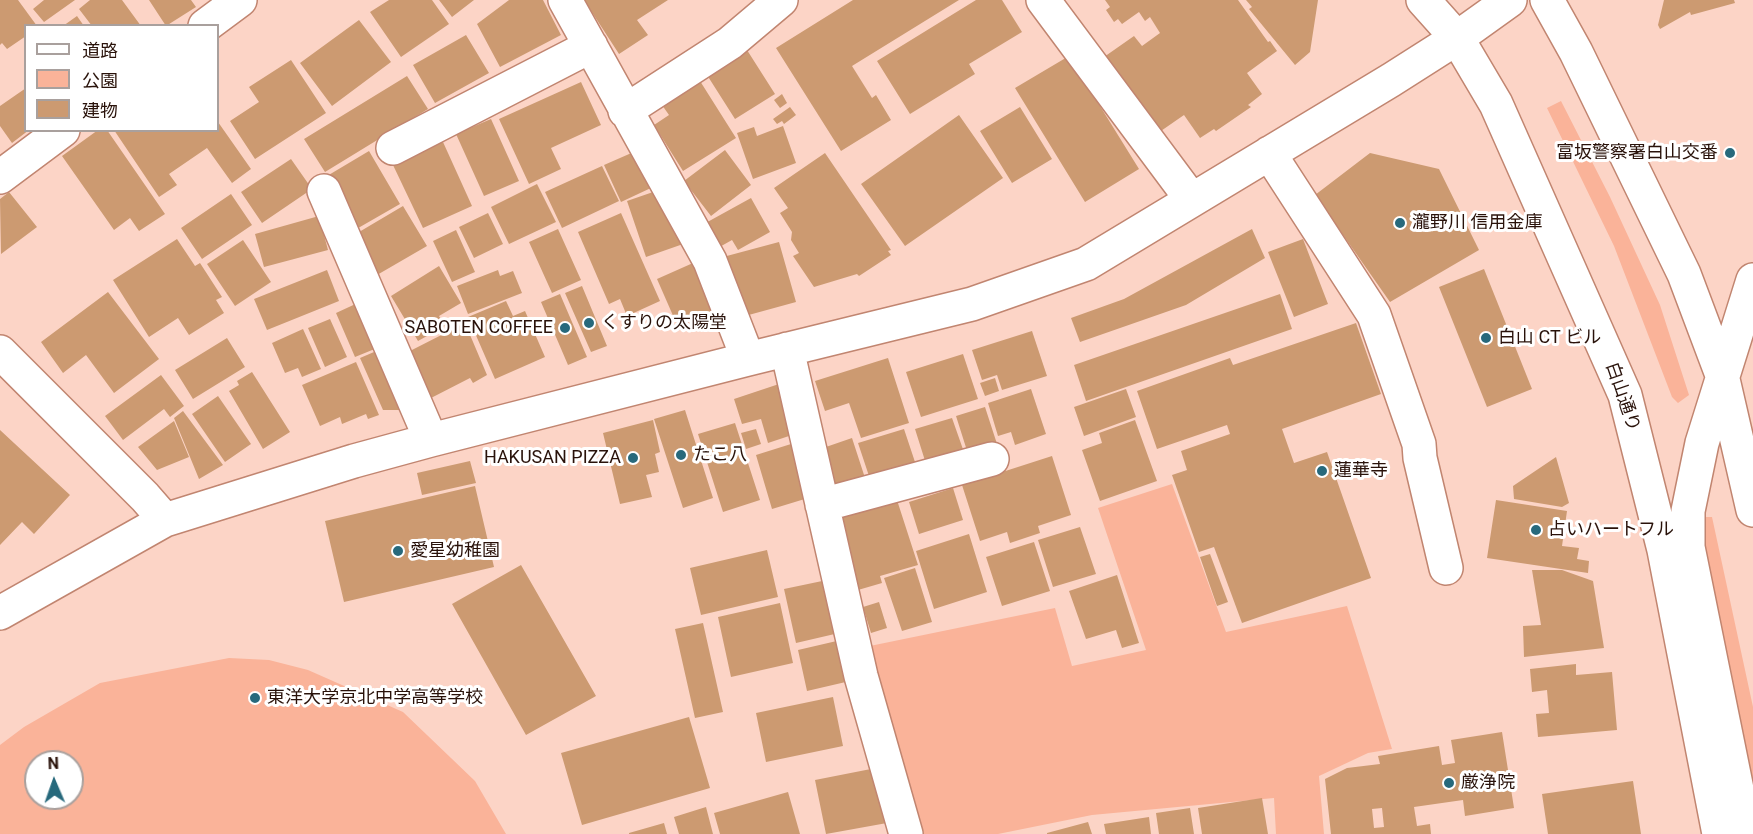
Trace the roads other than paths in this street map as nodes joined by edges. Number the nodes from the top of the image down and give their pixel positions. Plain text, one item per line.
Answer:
1 (240, 0) edge
2 (565, 0) edge
3 (781, 0) edge
4 (1043, 0) edge
5 (1423, 0) edge
6 (1510, 0) edge
7 (1547, 0) edge
8 (208, 24) edge
9 (1457, 38) junction
10 (591, 46) junction
11 (625, 111) junction
12 (60, 132) edge
13 (393, 148) dead end
14 (1269, 153) junction
15 (0, 177) edge
16 (324, 191) dead end
17 (1192, 200) junction
18 (1753, 280) edge
19 (787, 349) junction
20 (0, 351) edge
21 (748, 359) junction
22 (1722, 375) junction
23 (431, 440) junction
24 (992, 459) dead end
25 (822, 505) junction
26 (1753, 510) edge
27 (165, 520) junction
28 (1446, 568) dead end
29 (0, 613) edge
30 (900, 833) edge
31 (1719, 834) edge
32 (1746, 834) edge

1 - 8 street
2 - 10 street
3 - 11 street
4 - 17 street
5 - 9 street, 白山通り
6 - 9 street
7 - 22 street
9 - 14 street
9 - 31 street, 白山通り
10 - 11 street
10 - 13 street
11 - 21 street
12 - 15 street
14 - 17 street
14 - 28 street
16 - 23 street
17 - 19 street
18 - 22 street
19 - 21 street
19 - 25 street
20 - 27 street
21 - 23 street
22 - 26 street
22 - 32 street
23 - 27 street
24 - 25 street
25 - 30 street
27 - 29 street

